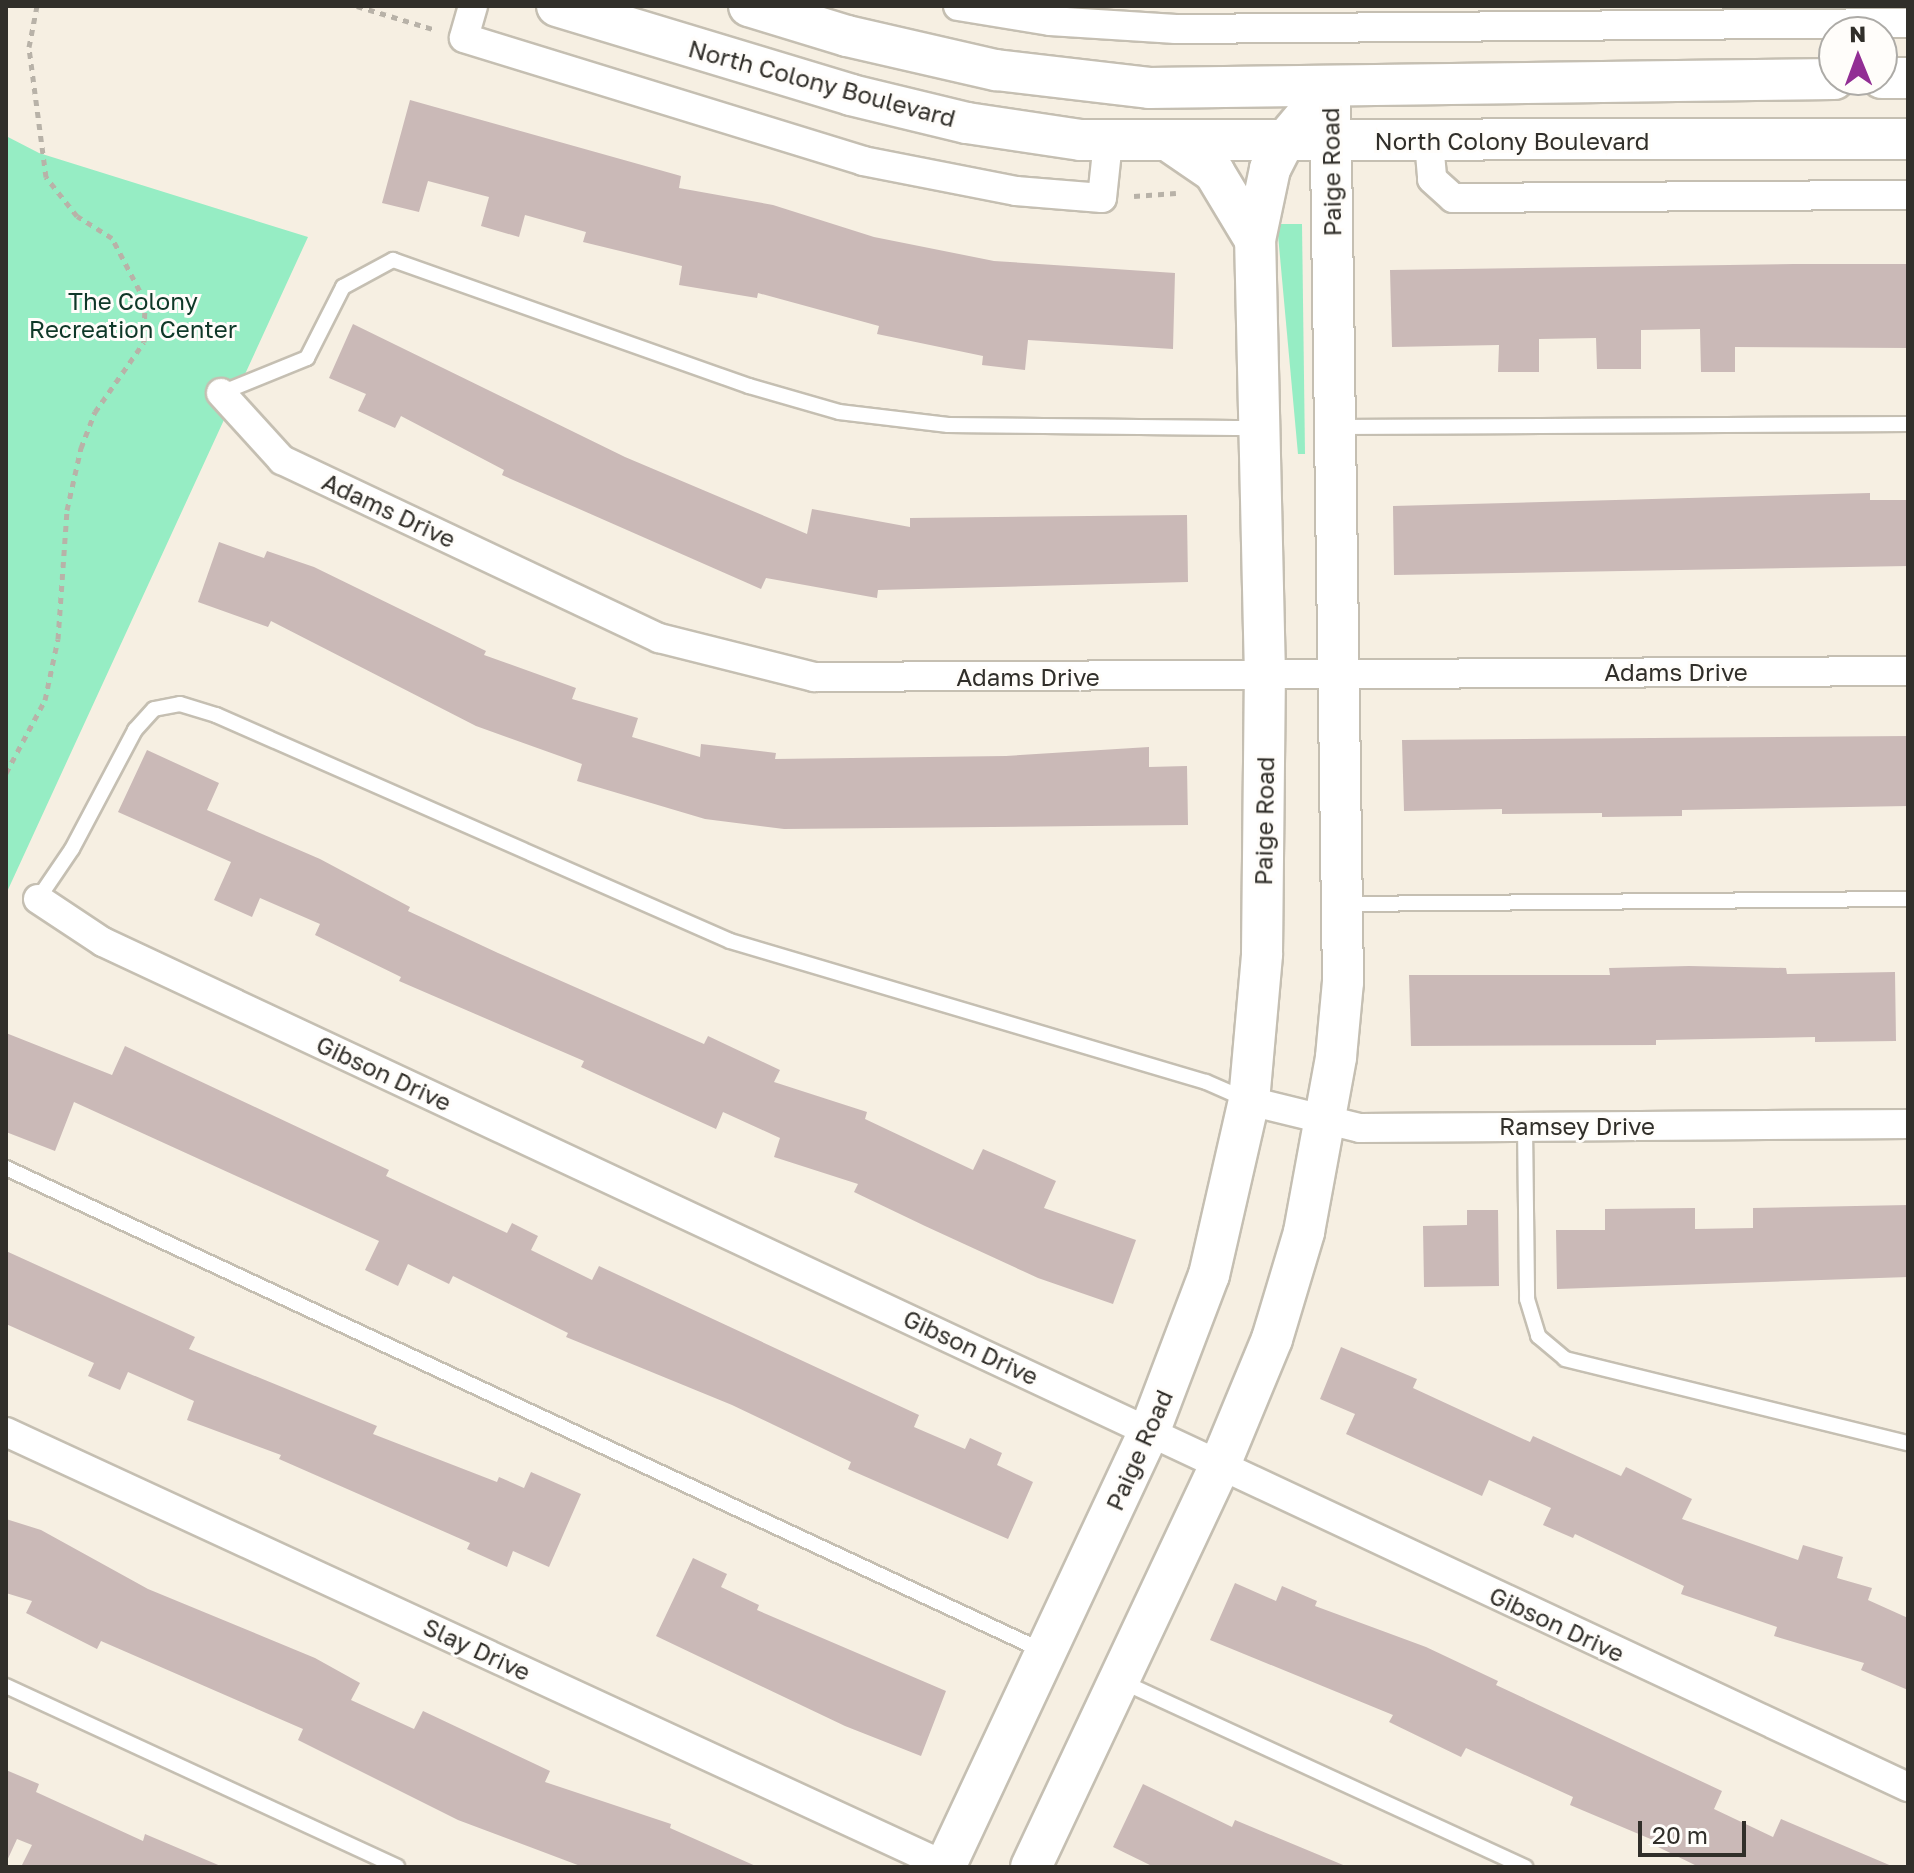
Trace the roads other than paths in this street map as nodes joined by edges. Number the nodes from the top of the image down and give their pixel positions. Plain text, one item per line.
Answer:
1 (473, 6) edge
2 (557, 6) edge
3 (749, 6) edge
4 (958, 6) edge
5 (1908, 23) edge
6 (1818, 79) edge
7 (1330, 87) junction
8 (1908, 139) edge
9 (1108, 142) junction
10 (1330, 142) junction
11 (1429, 142) junction
12 (1283, 143) junction
13 (1173, 144) junction
14 (1908, 195) edge
15 (1255, 240) junction
16 (221, 393) joint
17 (1908, 424) edge
18 (1336, 427) junction
19 (1259, 428) junction
20 (1908, 671) edge
21 (1338, 674) junction
22 (1265, 676) junction
23 (38, 899) joint
24 (1908, 899) edge
25 (1342, 904) junction
26 (1249, 1101) junction
27 (1323, 1121) junction
28 (1908, 1124) edge
29 (1525, 1127) junction
30 (6, 1168) edge
31 (1150, 1430) junction
32 (6, 1432) edge
33 (1908, 1443) edge
34 (1219, 1467) junction
35 (1046, 1652) junction
36 (1119, 1680) junction
37 (6, 1686) edge
38 (1908, 1787) edge
39 (397, 1867) edge
40 (946, 1867) edge
41 (1031, 1867) edge
42 (1525, 1867) edge

1 - 9 street
2 - 9 main road, North Colony Boulevard
3 - 7 main road
4 - 5 street
6 - 7 main road
7 - 10 main road, Paige Road
7 - 12 main road, Paige Road
8 - 11 main road, North Colony Boulevard
9 - 13 main road, North Colony Boulevard
10 - 11 main road, North Colony Boulevard
10 - 12 main road, North Colony Boulevard
10 - 18 main road, Paige Road
11 - 14 street
12 - 13 main road, North Colony Boulevard
12 - 15 main road, Paige Road
13 - 15 main road
15 - 19 main road, Paige Road
16 - 19 lane
16 - 22 street, Adams Drive
17 - 18 lane
18 - 21 main road, Paige Road
19 - 22 main road, Paige Road
20 - 21 street, Adams Drive
21 - 22 street, Adams Drive
21 - 25 main road, Paige Road
22 - 26 main road, Paige Road
23 - 26 lane
23 - 31 street, Gibson Drive
24 - 25 lane
25 - 27 main road, Paige Road
26 - 27 street, Ramsey Drive
26 - 31 main road, Paige Road
27 - 29 street, Ramsey Drive
27 - 34 main road, Paige Road
28 - 29 street, Ramsey Drive
29 - 33 lane
30 - 35 lane
31 - 34 street, Gibson Drive
31 - 35 main road, Paige Road
32 - 40 street, Slay Drive
34 - 36 main road, Paige Road
34 - 38 street, Gibson Drive
35 - 40 main road, Paige Road
36 - 41 main road, Paige Road
36 - 42 lane
37 - 39 lane

